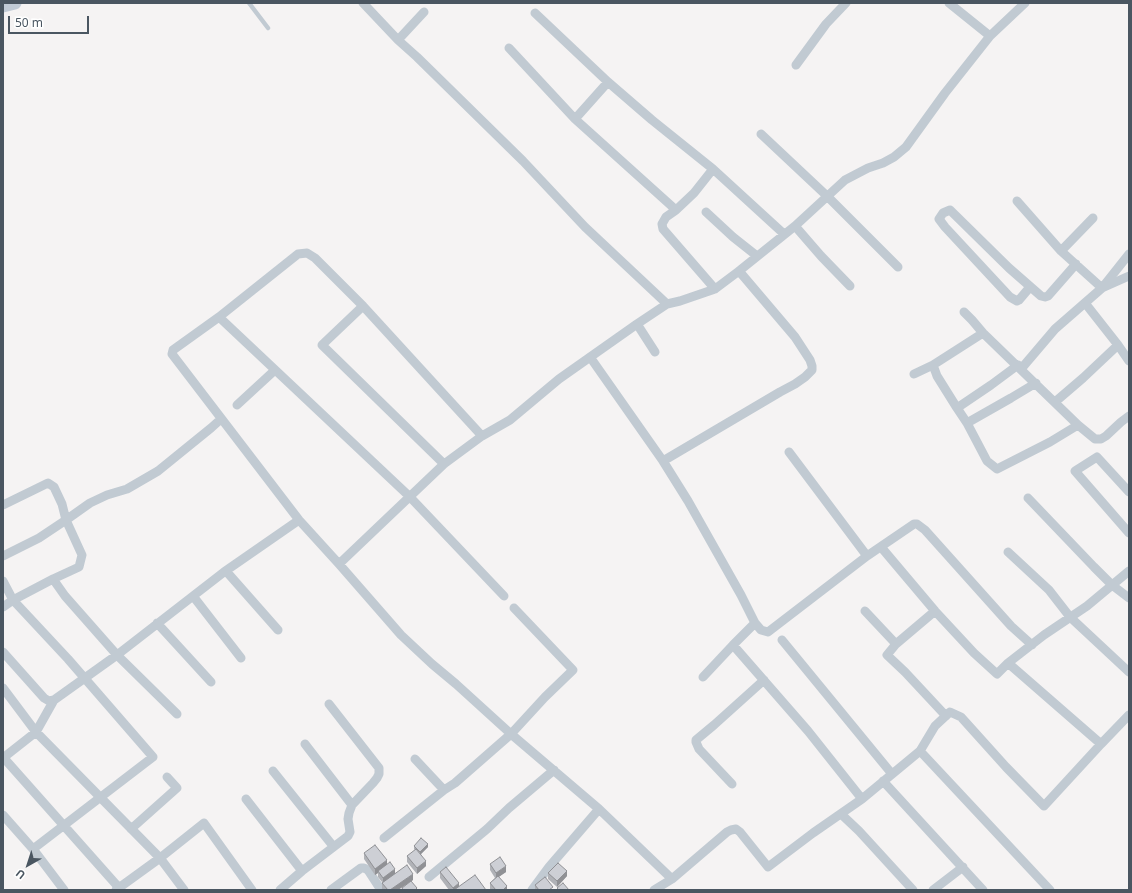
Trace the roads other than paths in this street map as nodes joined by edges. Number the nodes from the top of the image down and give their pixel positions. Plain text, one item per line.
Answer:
1 (15, 3) edge
2 (249, 3) edge
3 (363, 3) edge
4 (846, 3) edge
5 (949, 3) edge
6 (1025, 3) edge
7 (3, 6) edge
8 (424, 12) dead end
9 (534, 13) dead end
10 (268, 28) dead end
11 (990, 36) junction
12 (398, 40) junction
13 (509, 48) dead end
14 (796, 65) dead end
15 (608, 82) junction
16 (575, 119) junction
17 (761, 134) dead end
18 (712, 169) junction
19 (827, 196) junction
20 (1017, 201) dead end
21 (676, 210) junction
22 (706, 212) dead end
23 (1093, 218) dead end
24 (795, 226) junction
25 (784, 234) junction
26 (1061, 250) junction
27 (1129, 254) edge
28 (757, 256) junction
29 (1076, 264) junction
30 (898, 267) dead end
31 (739, 271) junction
32 (1129, 276) edge
33 (850, 286) dead end
34 (1030, 287) junction
35 (1102, 288) junction
36 (715, 289) junction
37 (1085, 303) junction
38 (667, 304) junction
39 (363, 306) junction
40 (964, 312) dead end
41 (219, 317) junction
42 (637, 324) junction
43 (983, 332) junction
44 (1118, 345) junction
45 (655, 352) dead end
46 (590, 357) junction
47 (1129, 361) edge
48 (932, 365) junction
49 (1019, 367) junction
50 (275, 370) junction
51 (914, 374) dead end
52 (1036, 383) junction
53 (1055, 402) junction
54 (237, 405) dead end
55 (957, 408) junction
56 (1129, 416) edge
57 (221, 419) junction
58 (967, 423) junction
59 (1078, 425) junction
60 (482, 436) junction
61 (789, 452) dead end
62 (663, 461) junction
63 (444, 464) junction
64 (1129, 492) edge
65 (409, 496) junction
66 (1028, 498) dead end
67 (3, 505) edge
68 (66, 520) junction
69 (299, 520) junction
70 (1129, 533) edge
71 (880, 547) junction
72 (1008, 552) dead end
73 (3, 556) edge
74 (867, 556) junction
75 (339, 564) junction
76 (226, 571) junction
77 (1129, 571) edge
78 (3, 580) edge
79 (53, 580) junction
80 (1112, 585) junction
81 (192, 596) junction
82 (504, 596) dead end
83 (1129, 598) edge
84 (13, 600) junction
85 (3, 607) edge
86 (514, 608) dead end
87 (865, 611) dead end
88 (935, 611) junction
89 (1070, 617) junction
90 (157, 623) junction
91 (755, 623) junction
92 (278, 630) dead end
93 (782, 640) dead end
94 (896, 644) junction
95 (733, 645) junction
96 (1032, 645) junction
97 (3, 652) edge
98 (117, 655) junction
99 (241, 658) dead end
100 (1008, 663) junction
101 (1129, 672) edge
102 (703, 677) dead end
103 (85, 679) junction
104 (764, 680) junction
105 (211, 682) dead end
106 (3, 688) edge
107 (54, 700) junction
108 (329, 704) dead end
109 (176, 714) dead end
110 (1129, 715) edge
111 (946, 716) junction
112 (36, 732) junction
113 (511, 734) junction
114 (305, 744) dead end
115 (1101, 744) junction
116 (920, 751) junction
117 (3, 758) edge
118 (415, 759) dead end
119 (554, 770) junction
120 (273, 771) dead end
121 (892, 774) junction
122 (167, 777) dead end
123 (883, 781) junction
124 (732, 784) dead end
125 (444, 790) junction
126 (100, 796) junction
127 (862, 799) junction
128 (246, 800) dead end
129 (352, 805) junction
130 (599, 809) junction
131 (841, 814) junction
132 (3, 815) edge
133 (63, 824) junction
134 (132, 829) junction
135 (384, 838) dead end
136 (333, 846) junction
137 (33, 849) junction
138 (160, 858) junction
139 (963, 867) junction
140 (302, 871) junction
141 (429, 876) dead end
142 (672, 879) junction
143 (118, 889) edge
144 (64, 890) edge
145 (184, 890) edge
146 (252, 890) edge
147 (280, 890) edge
148 (331, 890) edge
149 (381, 890) edge
150 (532, 890) edge
151 (654, 890) edge
152 (913, 890) edge
153 (933, 890) edge
154 (983, 890) edge
155 (1050, 890) edge

1 - 7 main road
2 - 10 lane
3 - 12 street
4 - 14 street
5 - 11 street
6 - 11 street
8 - 12 street
9 - 15 street
11 - 19 street
12 - 38 street
13 - 16 street
15 - 16 street
15 - 18 street
16 - 21 street
17 - 19 street
18 - 21 street
18 - 25 street
19 - 24 street
19 - 30 street
20 - 26 street
21 - 36 street
22 - 28 street
23 - 26 street
24 - 25 street
24 - 33 street
25 - 28 street
26 - 29 street
27 - 35 street
28 - 31 street
29 - 34 street
29 - 35 street
31 - 36 street
31 - 62 street
32 - 35 street
34 - 34 street
35 - 37 street
36 - 38 street
37 - 44 street
37 - 49 street
38 - 42 street
39 - 41 street
39 - 60 street
39 - 63 street
40 - 43 street
41 - 50 street
41 - 57 street
42 - 45 street
42 - 46 street
43 - 48 street
43 - 49 street
44 - 47 street
44 - 53 street
46 - 60 street
46 - 62 street
48 - 51 street
48 - 55 street
49 - 52 street
49 - 55 street
50 - 54 street
50 - 65 street
52 - 53 street
52 - 58 street
53 - 59 street
55 - 58 street
56 - 59 street
57 - 68 street
57 - 69 street
58 - 59 street
60 - 63 street
61 - 74 street
62 - 91 street
63 - 65 street
64 - 70 street
65 - 75 street
65 - 82 street
66 - 80 street
67 - 68 street
68 - 73 street
68 - 79 street
69 - 75 street
69 - 76 street
71 - 74 street
71 - 88 street
71 - 96 street
72 - 89 street
74 - 91 street
75 - 113 street
76 - 81 street
76 - 92 street
77 - 80 street
78 - 84 street
79 - 84 street
79 - 98 street
80 - 83 street
80 - 89 street
81 - 90 street
81 - 99 street
84 - 85 street
84 - 103 street
86 - 113 street
87 - 94 street
88 - 94 street
88 - 100 street
89 - 96 street
89 - 101 street
90 - 98 street
90 - 105 street
91 - 95 street
93 - 121 street
94 - 111 street
95 - 102 street
95 - 104 street
96 - 100 street
97 - 107 street
98 - 103 street
98 - 109 street
100 - 115 street
103 - 107 street
103 - 126 street
104 - 124 street
104 - 127 street
106 - 112 street
107 - 112 street
108 - 129 street
110 - 115 street
111 - 115 street
111 - 116 street
112 - 117 street
112 - 126 street
113 - 119 street
113 - 125 street
114 - 129 street
116 - 121 street
116 - 155 street
117 - 133 street
118 - 125 street
119 - 130 street
119 - 141 street
120 - 136 street
121 - 123 street
122 - 134 street
123 - 127 street
123 - 139 street
125 - 135 street
126 - 133 street
126 - 134 street
127 - 131 street
128 - 140 street
129 - 136 street
130 - 142 street
130 - 150 street
131 - 142 street
131 - 152 street
132 - 137 street
133 - 137 street
133 - 143 street
134 - 138 street
136 - 140 street
137 - 144 street
138 - 143 street
138 - 145 street
138 - 146 street
139 - 153 street
139 - 154 street
140 - 147 street
142 - 151 street
148 - 149 street

